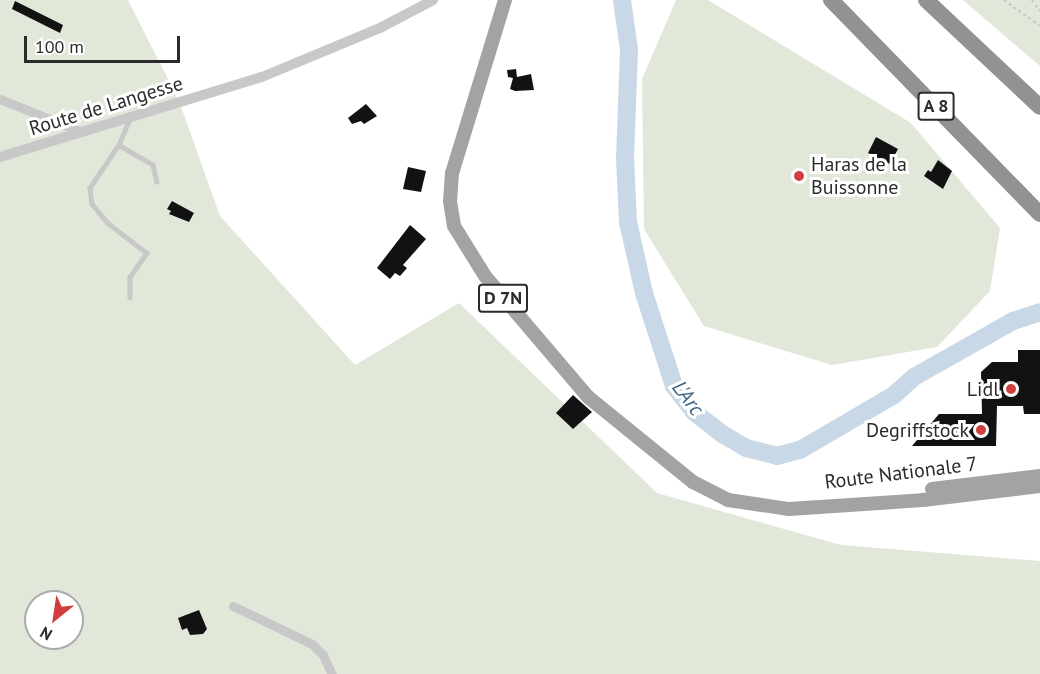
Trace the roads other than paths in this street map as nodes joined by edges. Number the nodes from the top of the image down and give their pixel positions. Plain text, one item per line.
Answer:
1 (433, 0) edge
2 (505, 0) edge
3 (831, 0) edge
4 (926, 0) edge
5 (0, 99) edge
6 (1040, 107) edge
7 (131, 117) junction
8 (82, 132) junction
9 (119, 145) junction
10 (0, 157) edge
11 (157, 182) dead end
12 (1040, 214) edge
13 (130, 297) dead end
14 (1040, 476) edge
15 (1040, 486) edge
16 (766, 507) junction
17 (233, 606) dead end
18 (332, 674) edge

1 - 7 street, Route de Langesse
2 - 16 main road, Route Nationale 7 / D 7N
3 - 12 highway, A 8
4 - 6 highway
5 - 8 street
7 - 8 street, Route de Langesse
7 - 9 lane
8 - 10 street, Route de Langesse
9 - 11 lane
9 - 13 lane
14 - 16 main road, Route Nationale 7 / D 7N
15 - 16 main road, Route Nationale 7 / D 7N
17 - 18 street

